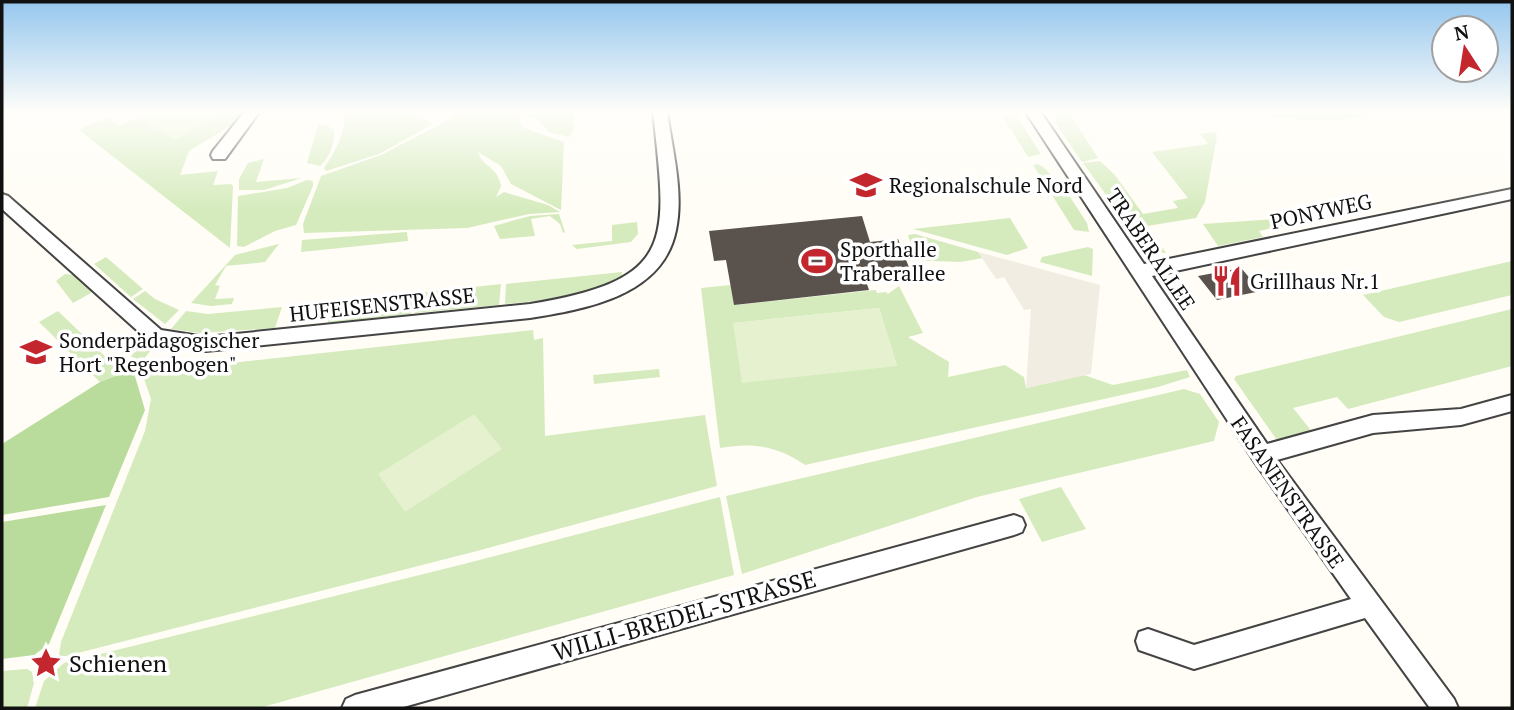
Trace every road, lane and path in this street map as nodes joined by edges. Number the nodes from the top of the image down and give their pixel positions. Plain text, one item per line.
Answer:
1 (227, 144) edge
2 (663, 144) edge
3 (1054, 144) edge
4 (219, 155) dead end
5 (1512, 194) edge
6 (2, 200) edge
7 (1139, 272) junction
8 (1209, 378) joint
9 (1512, 403) edge
10 (1261, 455) junction
11 (1014, 525) dead end
12 (1368, 606) junction
13 (1148, 641) dead end
14 (355, 708) edge
15 (1445, 708) edge

1 - 4 street
2 - 6 street, HUFEISENSTRASSE
3 - 7 street, TRABERALLEE
5 - 7 street, PONYWEG
7 - 8 street, TRABERALLEE
8 - 10 street, FASANENSTRASSE
9 - 10 street
10 - 12 street, FASANENSTRASSE
11 - 14 street, WILLI-BREDEL-STRASSE
12 - 13 street
12 - 15 street, FASANENSTRASSE

